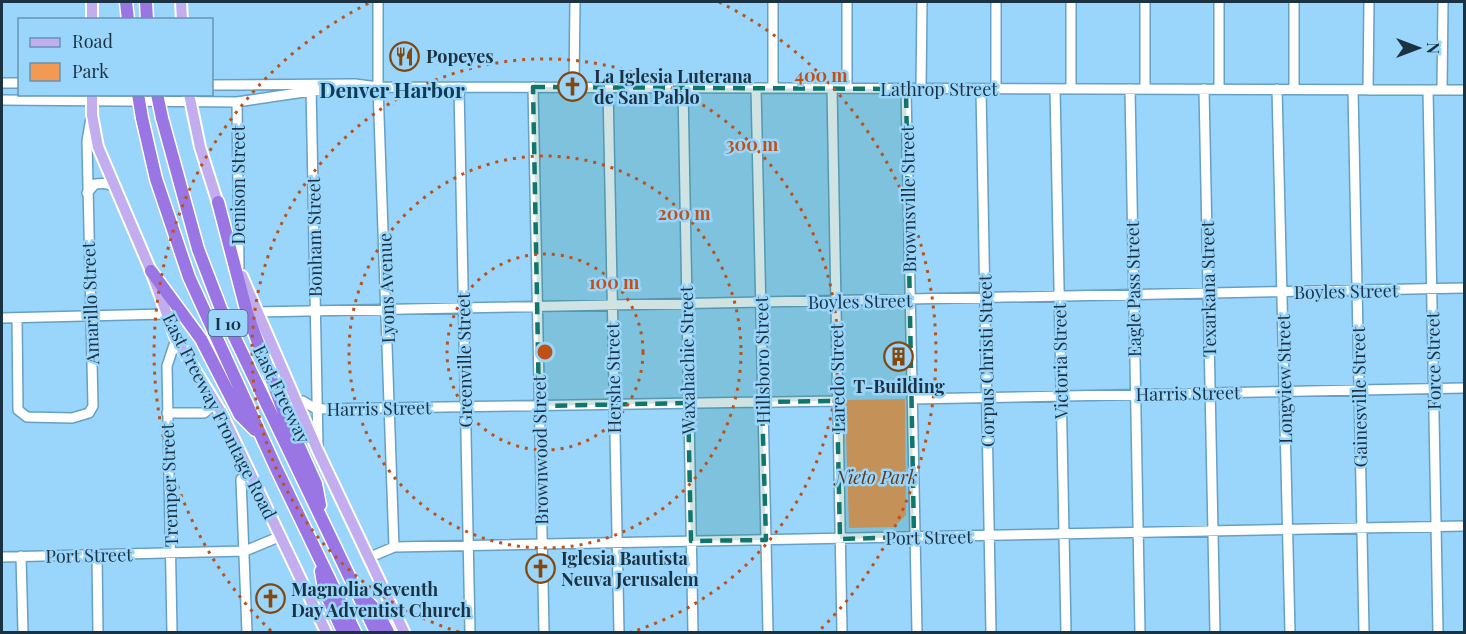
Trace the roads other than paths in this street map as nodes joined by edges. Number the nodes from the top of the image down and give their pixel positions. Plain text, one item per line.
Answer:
1 (92, 2) edge
2 (126, 2) edge
3 (146, 2) edge
4 (181, 2) edge
5 (378, 2) edge
6 (575, 2) edge
7 (772, 2) edge
8 (847, 2) edge
9 (922, 2) edge
10 (996, 2) edge
11 (1071, 2) edge
12 (1146, 2) edge
13 (1219, 2) edge
14 (1294, 2) edge
15 (1369, 2) edge
16 (1443, 2) edge
17 (92, 18) edge
18 (128, 18) edge
19 (147, 18) edge
20 (182, 18) edge
21 (2, 83) edge
22 (18, 83) edge
23 (213, 85) edge
24 (574, 86) junction
25 (378, 87) junction
26 (459, 87) junction
27 (533, 87) junction
28 (311, 88) junction
29 (608, 88) junction
30 (683, 88) junction
31 (756, 88) junction
32 (772, 88) junction
33 (832, 88) junction
34 (847, 88) junction
35 (906, 88) junction
36 (921, 88) junction
37 (981, 89) junction
38 (996, 89) junction
39 (1055, 89) junction
40 (1071, 89) junction
41 (1130, 89) junction
42 (1145, 89) junction
43 (1204, 89) junction
44 (1219, 89) junction
45 (1278, 90) junction
46 (1294, 90) junction
47 (1353, 90) junction
48 (1368, 90) junction
49 (1428, 90) junction
50 (1443, 90) junction
51 (1464, 90) edge
52 (138, 96) edge
53 (158, 96) edge
54 (92, 97) edge
55 (190, 98) edge
56 (2, 100) edge
57 (237, 102) junction
58 (92, 115) junction
59 (116, 188) junction
60 (87, 193) junction
61 (218, 202) junction
62 (239, 268) junction
63 (151, 272) junction
64 (1464, 288) edge
65 (1432, 289) junction
66 (1357, 292) junction
67 (1282, 293) junction
68 (1209, 294) junction
69 (1133, 295) junction
70 (1060, 297) junction
71 (985, 299) junction
72 (910, 300) junction
73 (836, 302) junction
74 (761, 303) junction
75 (686, 304) junction
76 (611, 305) junction
77 (537, 307) junction
78 (463, 309) junction
79 (386, 310) junction
80 (315, 311) junction
81 (256, 312) junction
82 (166, 314) junction
83 (90, 316) junction
84 (2, 318) edge
85 (17, 318) junction
86 (176, 339) junction
87 (1433, 388) junction
88 (1464, 388) edge
89 (1359, 389) junction
90 (316, 390) junction
91 (1284, 390) junction
92 (1211, 392) junction
93 (1135, 394) junction
94 (1060, 395) junction
95 (987, 396) junction
96 (912, 399) junction
97 (837, 400) junction
98 (300, 402) junction
99 (762, 402) junction
100 (216, 403) junction
101 (688, 403) junction
102 (613, 405) junction
103 (539, 406) junction
104 (466, 407) junction
105 (390, 408) junction
106 (316, 409) junction
107 (166, 413) junction
108 (263, 440) junction
109 (318, 451) junction
110 (241, 480) dead end
111 (322, 518) junction
112 (1437, 526) junction
113 (1464, 526) edge
114 (1362, 528) junction
115 (1287, 529) junction
116 (1213, 531) junction
117 (1139, 532) junction
118 (1064, 534) junction
119 (281, 536) junction
120 (989, 536) junction
121 (914, 537) junction
122 (840, 539) junction
123 (766, 540) junction
124 (691, 541) junction
125 (616, 543) junction
126 (542, 545) junction
127 (468, 546) junction
128 (394, 548) junction
129 (245, 551) junction
130 (171, 554) junction
131 (96, 555) junction
132 (21, 556) junction
133 (318, 556) junction
134 (2, 557) edge
135 (368, 558) junction
136 (356, 591) junction
137 (24, 633) edge
138 (98, 633) edge
139 (172, 633) edge
140 (247, 633) edge
141 (326, 633) edge
142 (343, 633) edge
143 (355, 633) edge
144 (376, 633) edge
145 (387, 633) edge
146 (404, 633) edge
147 (470, 633) edge
148 (544, 633) edge
149 (619, 633) edge
150 (693, 633) edge
151 (768, 633) edge
152 (842, 633) edge
153 (917, 633) edge
154 (991, 633) edge
155 (1066, 633) edge
156 (1140, 633) edge
157 (1215, 633) edge
158 (1290, 633) edge
159 (1364, 633) edge
160 (1438, 633) edge

1 - 17 main road
2 - 18 highway
3 - 19 highway
4 - 20 main road
5 - 25 street, Lyons Avenue
6 - 24 street
7 - 32 street
8 - 34 street
9 - 36 street
10 - 38 street
11 - 40 street
12 - 42 street
13 - 44 street
14 - 46 street
15 - 48 street
16 - 50 street
21 - 22 street
23 - 28 street, Lathrop Street
24 - 27 street, Lathrop Street
24 - 29 street, Lathrop Street
25 - 26 street, Lathrop Street
25 - 28 street, Lathrop Street
25 - 79 street, Lyons Avenue
26 - 27 street, Lathrop Street
26 - 78 street, Greenville Street
27 - 77 street, Brownwood Street
28 - 57 street, Lathrop Street
28 - 80 street, Bonham Street
29 - 30 street, Lathrop Street
29 - 76 street, Hershe Street
30 - 31 street, Lathrop Street
30 - 75 street, Waxahachie Street
31 - 32 street, Lathrop Street
31 - 74 street, Hillsboro Street
32 - 33 street, Lathrop Street
33 - 34 street, Lathrop Street
33 - 73 street, Laredo Street
34 - 35 street, Lathrop Street
35 - 36 street, Lathrop Street
35 - 72 street, Brownsville Street
36 - 37 street, Lathrop Street
37 - 38 street, Lathrop Street
37 - 71 street, Corpus Christi Street
38 - 39 street, Lathrop Street
39 - 40 street, Lathrop Street
39 - 70 street, Victoria Street
40 - 41 street, Lathrop Street
41 - 42 street, Lathrop Street
41 - 69 street, Eagle Pass Street
42 - 43 street, Lathrop Street
43 - 44 street, Lathrop Street
43 - 68 street, Texarkana Street
44 - 45 street, Lathrop Street
45 - 46 street, Lathrop Street
45 - 67 street, Longview Street
46 - 47 street, Lathrop Street
47 - 48 street, Lathrop Street
47 - 66 street, Gainesville Street
48 - 49 street, Lathrop Street
49 - 50 street, Lathrop Street
49 - 65 street, Force Street
50 - 51 street, Lathrop Street
52 - 108 highway, East Freeway / I 10, bridge
53 - 111 highway, East Freeway / I 10, bridge
54 - 55 street, Lathrop Street
54 - 56 street, Lathrop Street
54 - 58 main road, East Freeway Frontage Road
55 - 57 street, Lathrop Street
55 - 61 main road
57 - 62 street, Denison Street
58 - 59 main road, East Freeway Frontage Road
58 - 60 street, Amarillo Street
59 - 60 street
59 - 63 main road, East Freeway Frontage Road
60 - 83 street, Amarillo Street
61 - 62 main road
61 - 111 highway
62 - 81 main road
63 - 82 main road, East Freeway Frontage Road
63 - 108 highway
64 - 65 street, Boyles Street
65 - 66 street, Boyles Street
65 - 87 street, Force Street
66 - 67 street, Boyles Street
66 - 89 street, Gainesville Street
67 - 68 street, Boyles Street
67 - 91 street, Longview Street
68 - 69 street, Boyles Street
68 - 92 street, Texarkana Street
69 - 70 street, Boyles Street
69 - 93 street, Eagle Pass Street
70 - 71 street, Boyles Street
70 - 94 street, Victoria Street
71 - 72 street, Boyles Street
71 - 95 street, Corpus Christi Street
72 - 73 street, Boyles Street
72 - 96 street, Brownsville Street
73 - 74 street, Boyles Street
73 - 97 street, Laredo Street
74 - 75 street, Boyles Street
74 - 99 street, Hillsboro Street
75 - 76 street, Boyles Street
75 - 101 street, Waxahachie Street
76 - 77 street, Boyles Street
76 - 102 street, Hershe Street
77 - 78 street, Boyles Street
77 - 103 street, Brownwood Street
78 - 79 street, Boyles Street
78 - 104 street, Greenville Street
79 - 80 street, Boyles Street
79 - 105 street, Lyons Avenue
80 - 81 street, Boyles Street
80 - 90 street, Bonham Street
81 - 98 main road
82 - 83 street
82 - 86 main road, East Freeway Frontage Road
83 - 85 street
83 - 85 street, Amarillo Street
84 - 85 street
86 - 100 main road, East Freeway Frontage Road
86 - 107 street, Tremper Street
87 - 88 street, Harris Street
87 - 89 street, Harris Street
87 - 112 street, Force Street
89 - 91 street, Harris Street
89 - 114 street, Gainesville Street
90 - 98 street
90 - 106 street, Bonham Street
91 - 92 street, Harris Street
91 - 115 street, Longview Street
92 - 93 street, Harris Street
92 - 116 street, Texarkana Street
93 - 94 street, Harris Street
93 - 117 street, Eagle Pass Street
94 - 95 street, Harris Street
94 - 118 street, Victoria Street
95 - 96 street, Harris Street
95 - 120 street, Corpus Christi Street
96 - 121 street, Brownsville Street
97 - 99 street, Harris Street
97 - 122 street, Laredo Street
98 - 106 street
98 - 109 main road
99 - 101 street, Harris Street
99 - 123 street, Hillsboro Street
100 - 107 street
100 - 119 main road, East Freeway Frontage Road
101 - 102 street, Harris Street
101 - 124 street, Waxahachie Street
102 - 103 street, Harris Street
102 - 125 street, Hershe Street
103 - 104 street, Harris Street
103 - 126 street, Brownwood Street
104 - 105 street, Harris Street
104 - 127 street, Greenville Street
105 - 106 street, Harris Street
105 - 128 street, Lyons Avenue
106 - 109 street, Bonham Street
107 - 130 street, Tremper Street
108 - 133 highway, East Freeway / I 10
109 - 135 main road
110 - 129 street
111 - 136 highway, East Freeway / I 10
112 - 113 street, Port Street
112 - 114 street, Port Street
112 - 160 street, Force Street
114 - 115 street, Port Street
114 - 159 street, Gainesville Street
115 - 116 street, Port Street
115 - 158 street, Longview Street
116 - 117 street, Port Street
116 - 157 street, Texarkana Street
117 - 118 street, Port Street
117 - 156 street, Eagle Pass Street
118 - 120 street, Port Street
118 - 155 street, Victoria Street
119 - 129 street, Port Street
119 - 141 main road, East Freeway Frontage Road
120 - 121 street, Port Street
120 - 154 street, Corpus Christi Street
121 - 122 street, Port Street
121 - 153 street, Brownsville Street
122 - 123 street, Port Street
122 - 152 street, Laredo Street
123 - 124 street, Port Street
123 - 151 street, Hillsboro Street
124 - 125 street, Port Street
124 - 150 street, Waxahachie Street
125 - 126 street, Port Street
125 - 149 street, Hershe Street
126 - 127 street, Port Street
126 - 148 street, Brownwood Street
127 - 128 street, Port Street
127 - 147 street, Greenville Street
128 - 135 street
129 - 130 street, Port Street
129 - 140 street
130 - 131 street, Port Street
130 - 139 street, Tremper Street
131 - 132 street, Port Street
131 - 138 street
132 - 134 street, Port Street
132 - 137 street
133 - 142 highway
133 - 143 highway, East Freeway / I 10
135 - 146 main road
136 - 144 highway, East Freeway / I 10
136 - 145 highway

